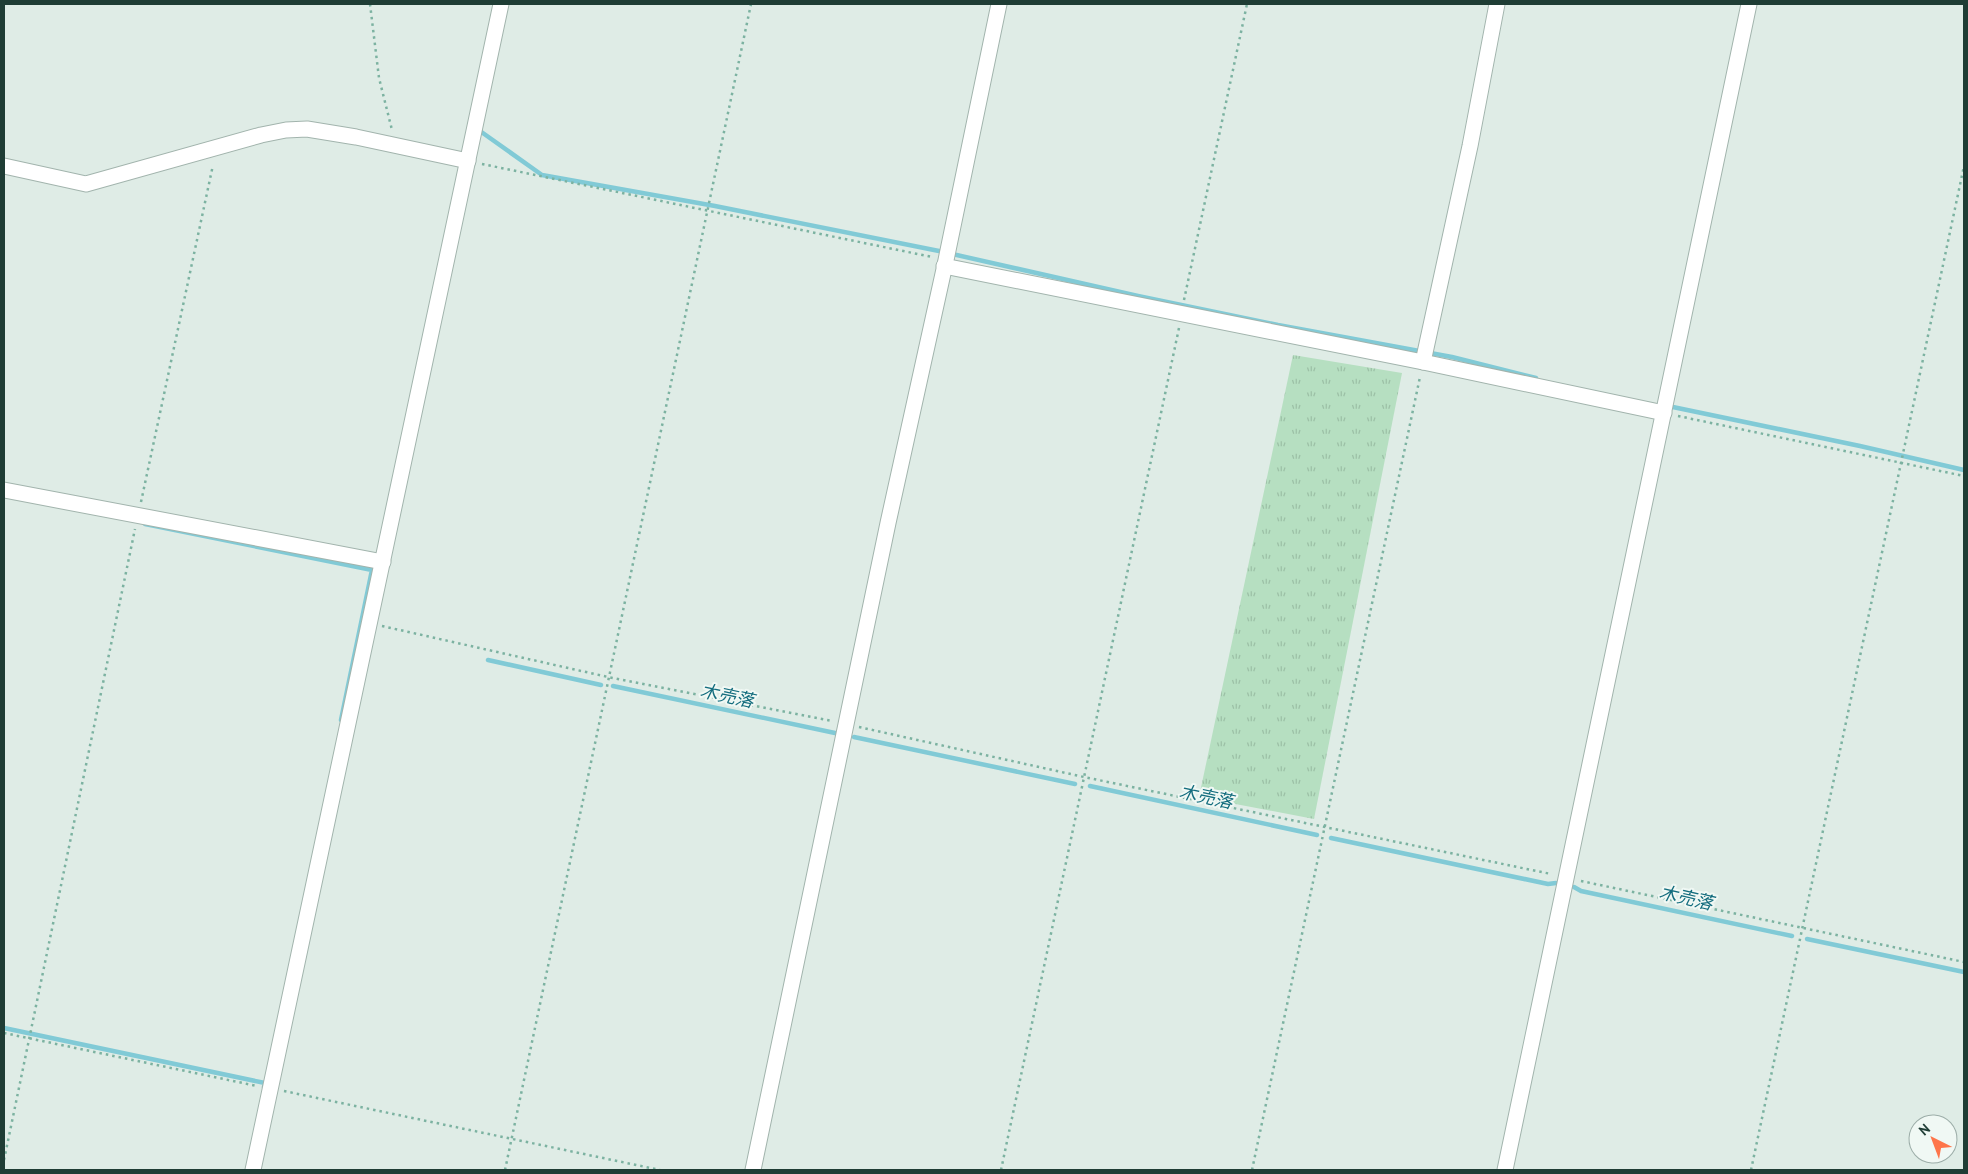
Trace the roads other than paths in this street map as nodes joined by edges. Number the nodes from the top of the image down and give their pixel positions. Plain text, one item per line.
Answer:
1 (501, 4) edge
2 (999, 4) edge
3 (1497, 4) edge
4 (1749, 4) edge
5 (468, 161) junction
6 (4, 166) edge
7 (945, 263) junction
8 (1423, 362) junction
9 (1664, 413) junction
10 (4, 490) edge
11 (383, 562) junction
12 (253, 1170) edge
13 (753, 1170) edge
14 (1504, 1170) edge

1 - 5 street
2 - 7 street
3 - 8 street
4 - 9 street
5 - 6 street
5 - 11 street
7 - 8 street
7 - 13 street
8 - 9 street
9 - 14 street
10 - 11 street
11 - 12 street

